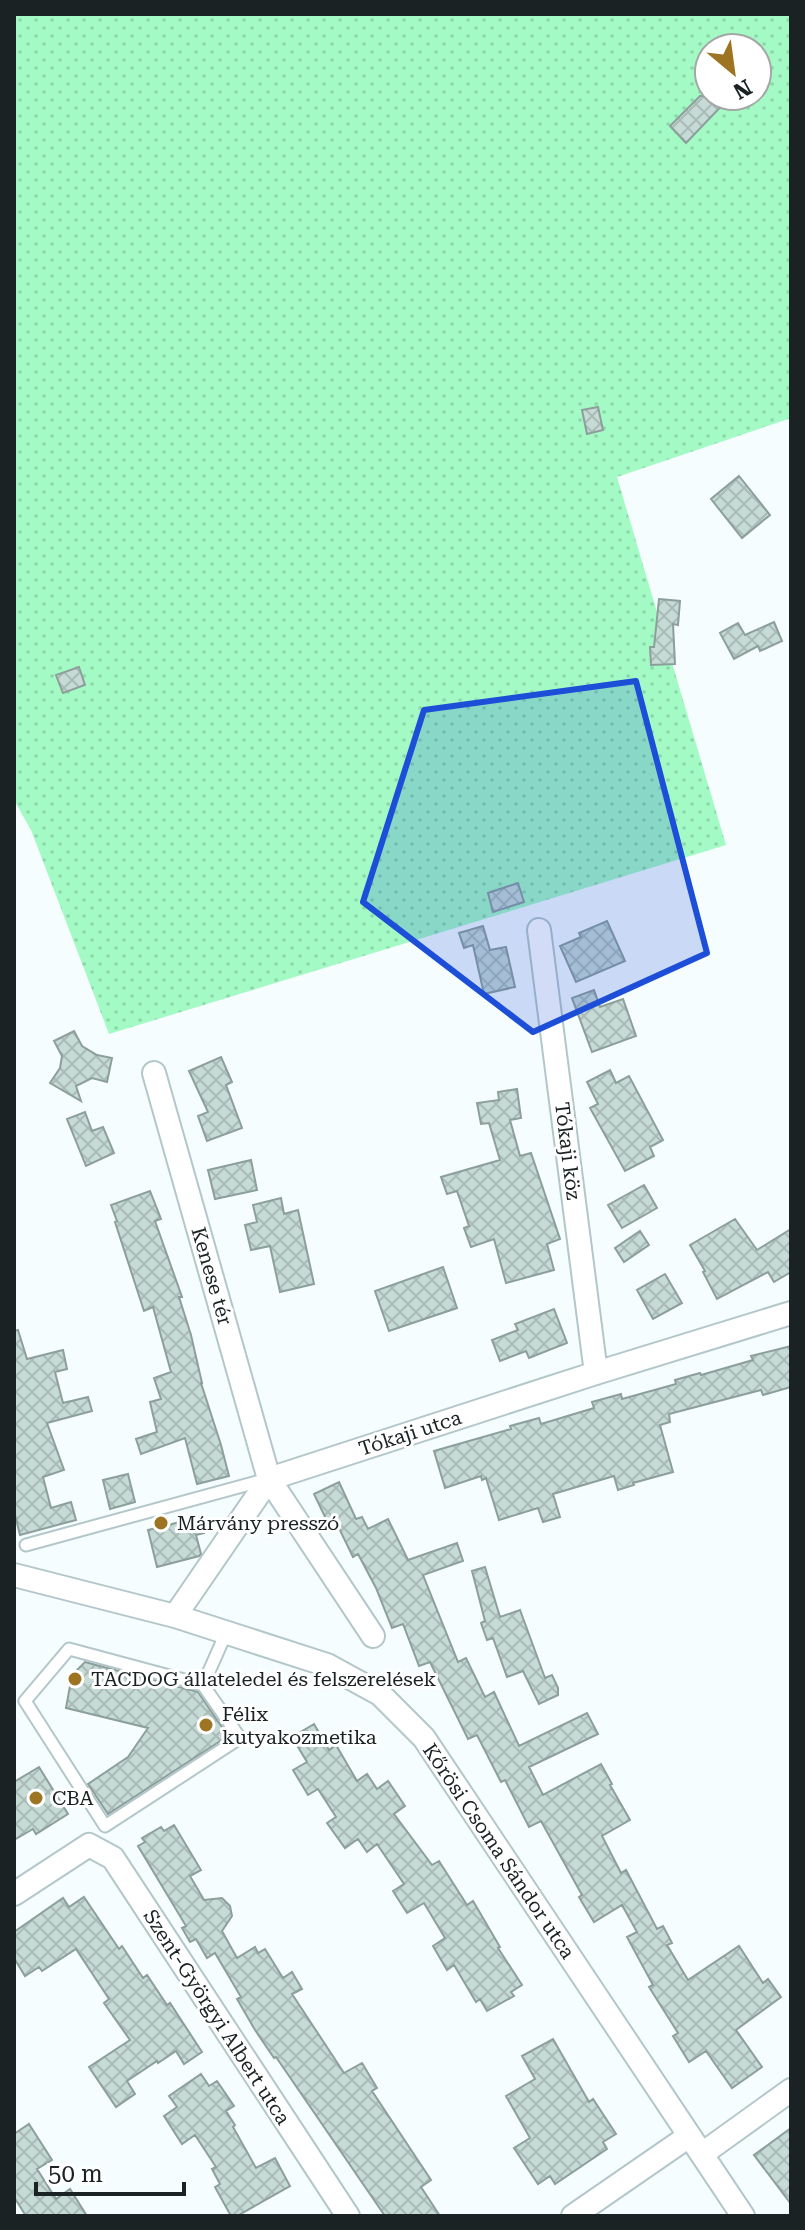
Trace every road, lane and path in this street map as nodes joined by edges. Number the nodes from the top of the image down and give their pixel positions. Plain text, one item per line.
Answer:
1 (539, 930) dead end
2 (154, 1073) dead end
3 (791, 1313) edge
4 (596, 1373) junction
5 (269, 1479) junction
6 (26, 1545) dead end
7 (14, 1575) edge
8 (175, 1616) junction
9 (226, 1633) junction
10 (373, 1636) dead end
11 (203, 1685) junction
12 (14, 1894) edge
13 (791, 2090) edge
14 (696, 2145) junction
15 (348, 2216) edge
16 (573, 2216) edge
17 (743, 2216) edge

1 - 4 street, Tókaji köz
2 - 5 street, Kenese tér
3 - 4 street, Tókaji utca
4 - 5 street, Tókaji utca
5 - 6 lane, Tókaji utca
5 - 8 street
5 - 10 street
7 - 8 street, Kőrösi Csoma Sándor utca
8 - 9 street, Kőrösi Csoma Sándor utca
9 - 11 lane
9 - 14 street, Kőrösi Csoma Sándor utca
11 - 11 lane
12 - 15 street, Szent-Györgyi Albert utca
13 - 14 street
14 - 16 street
14 - 17 street, Kőrösi Csoma Sándor utca

